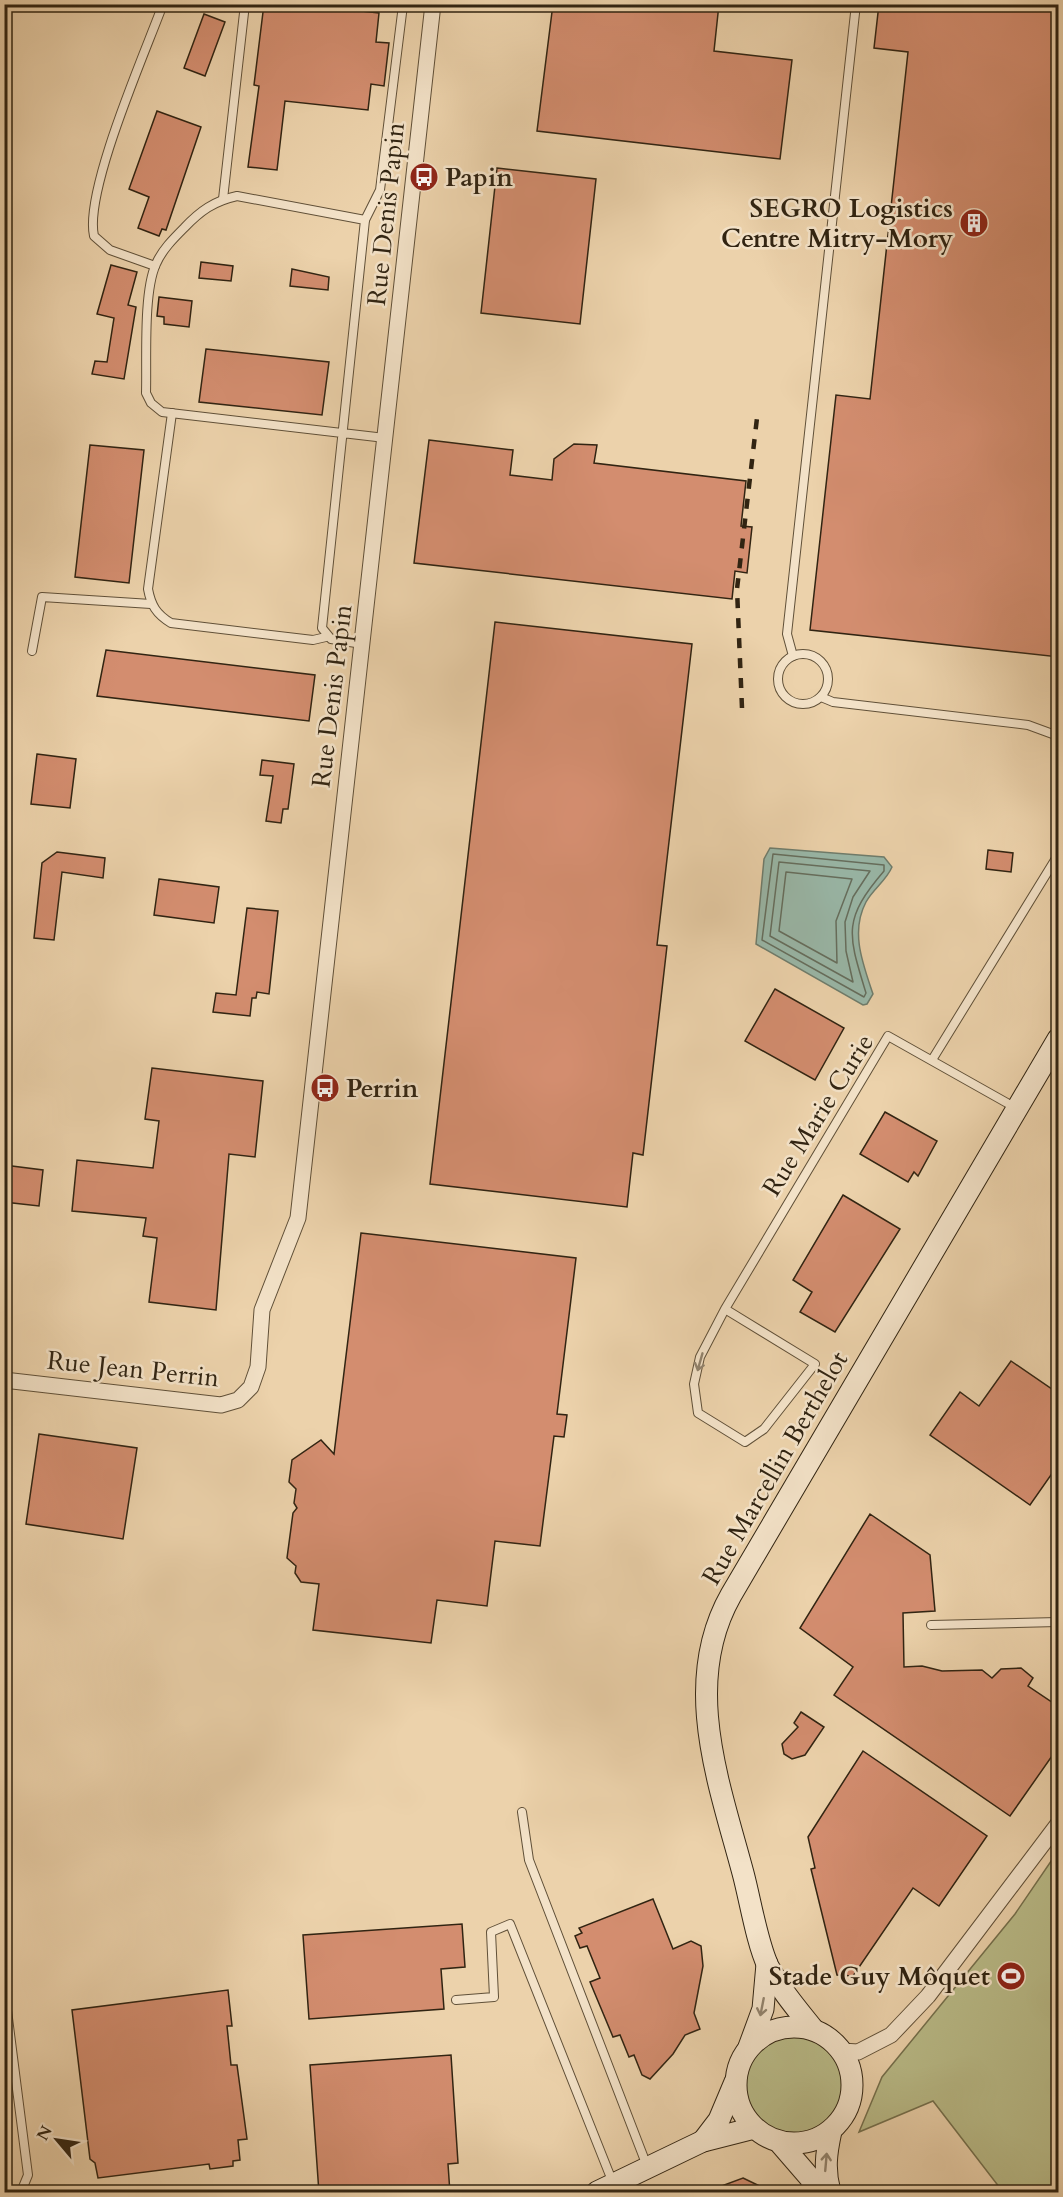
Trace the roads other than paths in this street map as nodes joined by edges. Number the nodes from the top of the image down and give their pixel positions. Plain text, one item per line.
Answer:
1 (163, 4) edge
2 (245, 4) edge
3 (397, 4) edge
4 (433, 4) edge
5 (856, 4) edge
6 (223, 199) junction
7 (365, 220) junction
8 (155, 266) junction
9 (172, 413) junction
10 (341, 432) junction
11 (385, 438) junction
12 (151, 604) junction
13 (326, 637) junction
14 (362, 644) junction
15 (32, 651) dead end
16 (793, 656) junction
17 (821, 697) junction
18 (1059, 736) edge
19 (1059, 855) edge
20 (1059, 1039) edge
21 (932, 1060) junction
22 (1017, 1109) junction
23 (724, 1310) junction
24 (4, 1380) edge
25 (251, 1387) joint
26 (1059, 1622) edge
27 (931, 1625) dead end
28 (522, 1812) dead end
29 (1059, 1824) edge
30 (767, 1964) junction
31 (4, 1987) edge
32 (456, 2000) dead end
33 (813, 2029) junction
34 (749, 2047) junction
35 (842, 2051) junction
36 (735, 2081) junction
37 (754, 2128) junction
38 (831, 2131) junction
39 (703, 2141) junction
40 (779, 2142) junction
41 (647, 2168) junction
42 (605, 2188) edge
43 (21, 2193) edge
44 (814, 2193) edge
45 (830, 2193) edge

1 - 8 lane
2 - 6 lane
3 - 7 lane
4 - 11 street, Rue Denis Papin
5 - 16 lane
6 - 7 lane
6 - 8 lane
7 - 10 lane
8 - 9 lane
9 - 10 lane
9 - 12 lane
10 - 11 lane
10 - 13 lane
11 - 14 street, Rue Denis Papin
12 - 13 lane
12 - 15 lane
13 - 14 lane
14 - 25 street, Rue Denis Papin
16 - 17 lane
16 - 17 lane
17 - 18 lane
19 - 21 lane
20 - 22 street, Rue Marcellin Berthelot
21 - 22 lane, Rue Marie Curie
21 - 23 lane, Rue Marie Curie
22 - 30 street, Rue Marcellin Berthelot
23 -> 23 lane
24 - 25 street, Rue Jean Perrin
26 - 27 lane
28 - 41 lane
29 - 35 street
30 - 33 street, Rue Marcellin Berthelot
30 -> 34 street, Rue Marcellin Berthelot
31 - 43 lane
32 - 42 lane
33 - 34 street
33 - 35 street
34 - 36 street
35 - 38 street
36 - 37 street
36 - 39 street
37 - 39 street
37 - 40 street
38 - 40 street
45 -> 38 street
39 - 41 street
40 - 44 street
41 - 42 street

